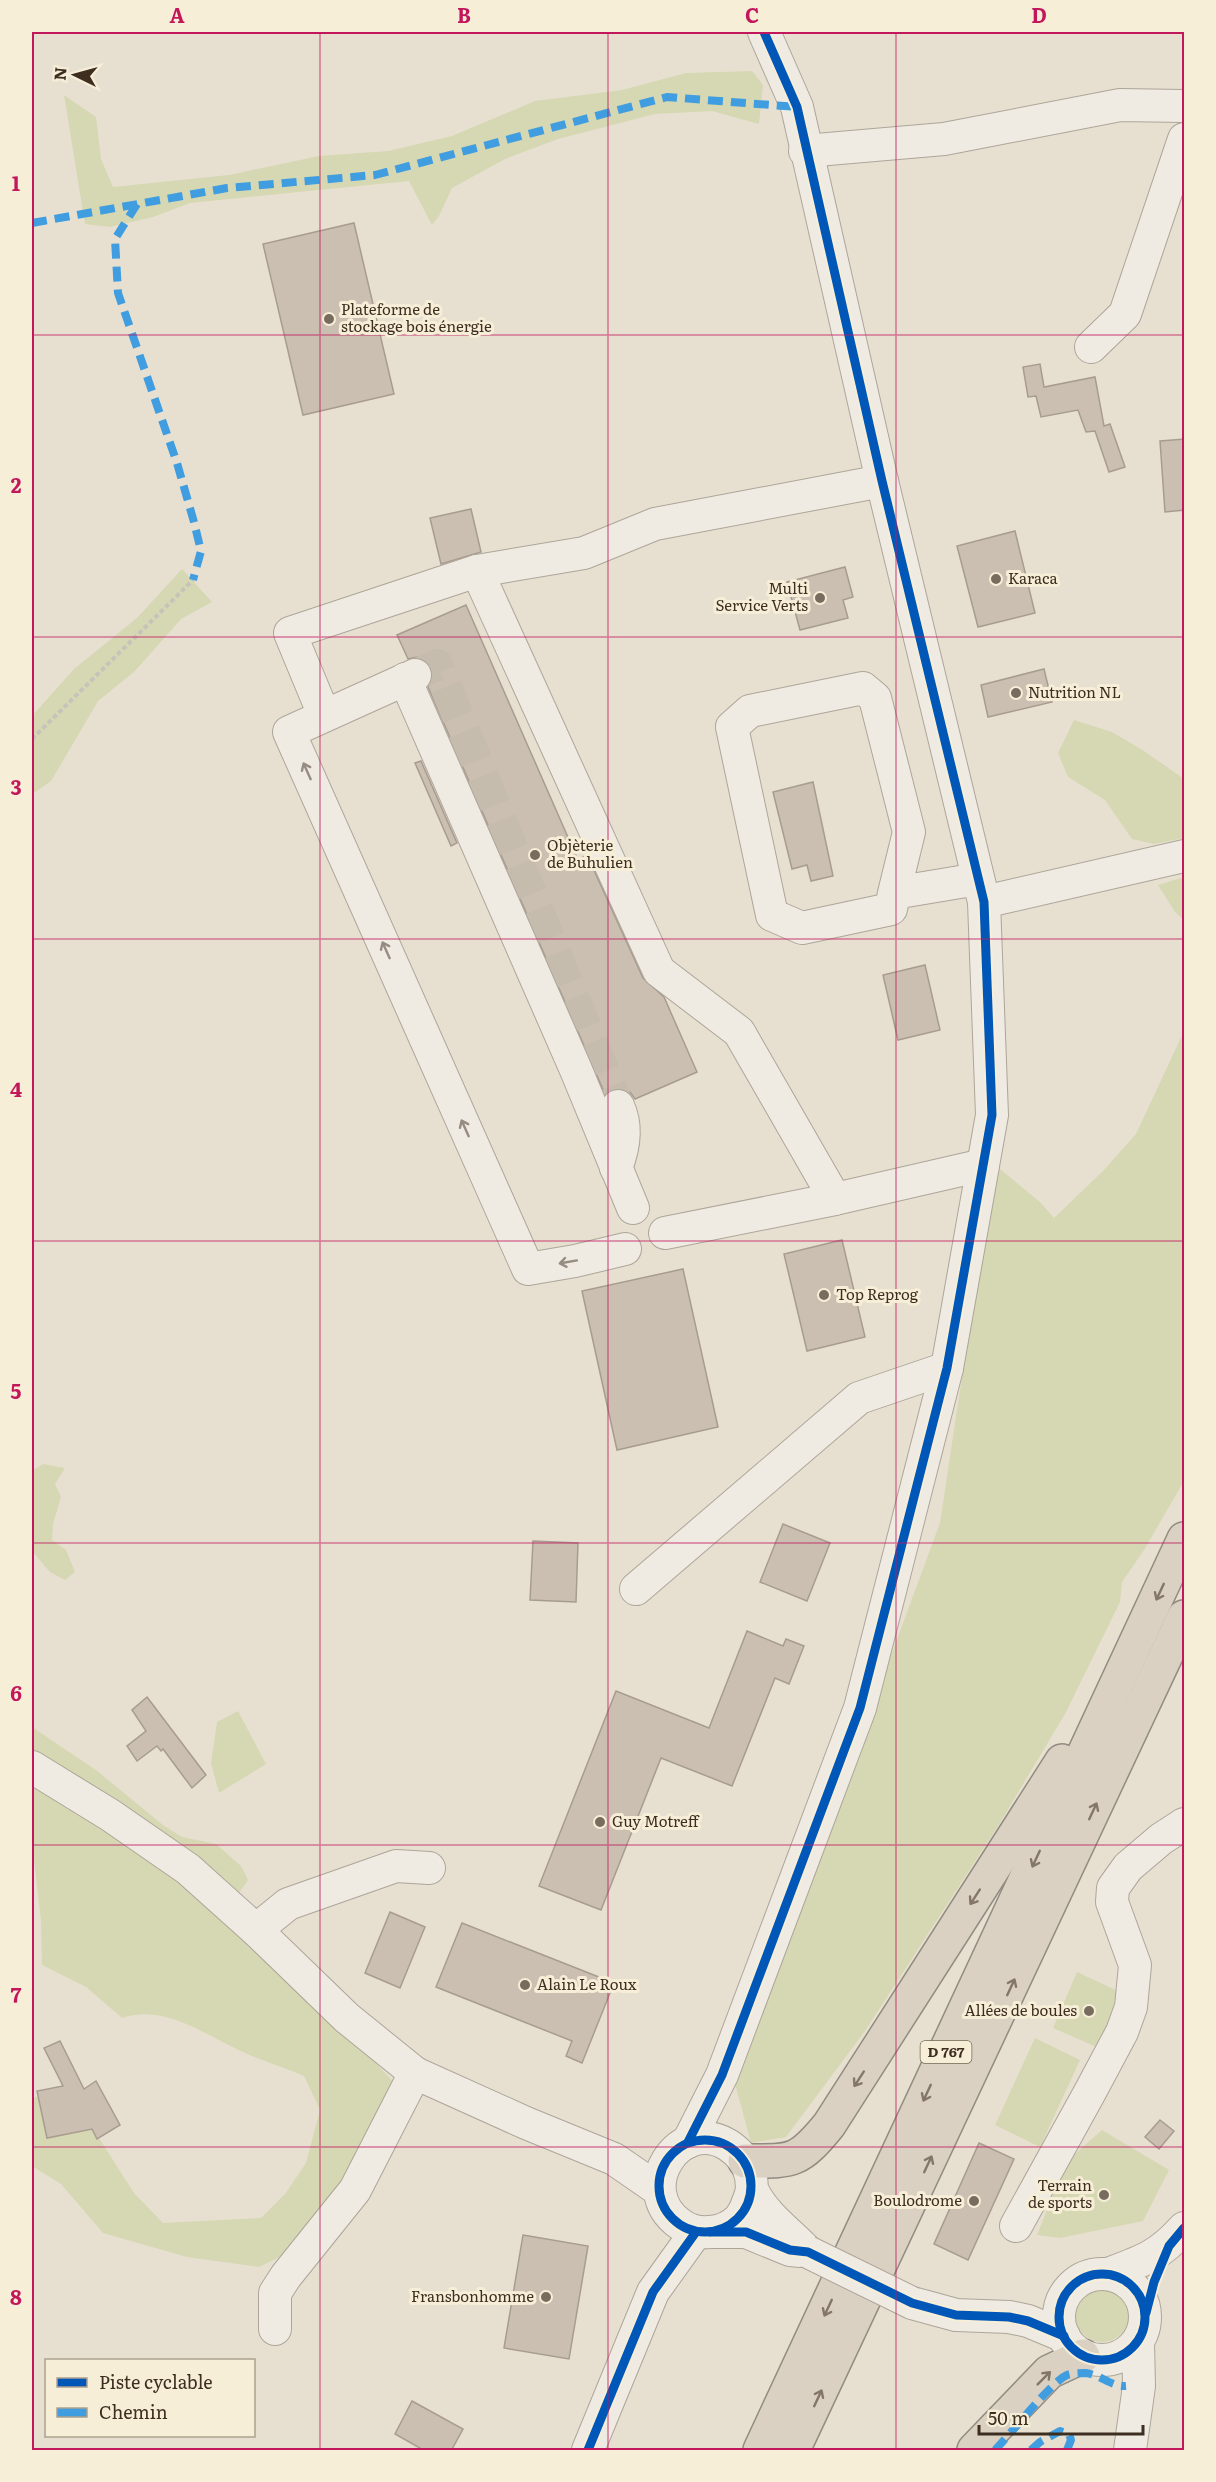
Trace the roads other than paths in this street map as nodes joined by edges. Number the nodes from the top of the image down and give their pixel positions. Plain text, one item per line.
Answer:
1 (764, 32) edge
2 (1185, 106) edge
3 (1185, 139) edge
4 (805, 151) junction
5 (1091, 347) dead end
6 (882, 481) junction
7 (477, 571) junction
8 (324, 716) junction
9 (1185, 856) edge
10 (981, 891) junction
11 (894, 893) junction
12 (618, 1106) tunnel mouth
13 (983, 1165) junction
14 (616, 1168) junction
15 (835, 1198) junction
16 (633, 1208) junction
17 (665, 1233) junction
18 (625, 1249) junction
19 (947, 1368) junction
20 (1185, 1539) edge
21 (636, 1589) dead end
22 (1185, 1617) edge
23 (1131, 1654) junction
24 (32, 1767) edge
25 (1185, 1824) edge
26 (429, 1868) dead end
27 (256, 1930) junction
28 (415, 2073) junction
29 (722, 2075) junction
30 (681, 2146) junction
31 (614, 2159) junction
32 (741, 2165) junction
33 (661, 2199) junction
34 (1016, 2226) dead end
35 (703, 2232) junction
36 (1177, 2237) edge
37 (808, 2252) junction
38 (1108, 2274) junction
39 (1071, 2287) junction
40 (653, 2292) junction
41 (1009, 2317) junction
42 (275, 2329) dead end
43 (1142, 2329) junction
44 (1083, 2351) junction
45 (1137, 2409) junction
46 (588, 2451) edge
47 (760, 2451) edge
48 (793, 2451) edge
49 (974, 2451) edge
50 (1130, 2451) edge

1 - 4 street
2 - 4 street
3 - 5 street
4 - 6 street
6 - 7 street
6 - 10 street
7 - 8 street
7 - 15 street
8 - 14 street
18 -> 8 street
9 - 10 street
10 - 11 street
10 - 13 street
11 - 11 street
12 - 14 street
13 - 15 street
13 - 19 street
14 - 16 street
15 - 17 street
16 - 17 street
16 - 18 street
17 - 18 street
19 - 21 street
19 - 29 street
20 -> 23 highway, D 767
48 -> 22 highway, D 767
23 -> 32 highway, D 767
23 -> 47 highway, D 767
24 - 27 street
25 - 34 street
26 - 27 street
27 - 28 street
28 - 31 street
28 - 42 street
29 - 30 street
29 - 32 street
30 - 31 street
30 - 32 street
30 - 33 street
31 - 33 street
32 - 35 street
32 - 37 street
33 - 35 street
33 - 40 street
35 - 37 street
35 - 40 street
36 - 38 street
36 - 43 street
37 - 41 street, bridge
38 - 39 street
38 - 43 street
39 - 41 street
39 - 44 street
40 - 46 street
41 - 44 street
43 - 44 street
43 - 45 street
44 - 45 street
49 -> 44 highway
45 - 50 street

